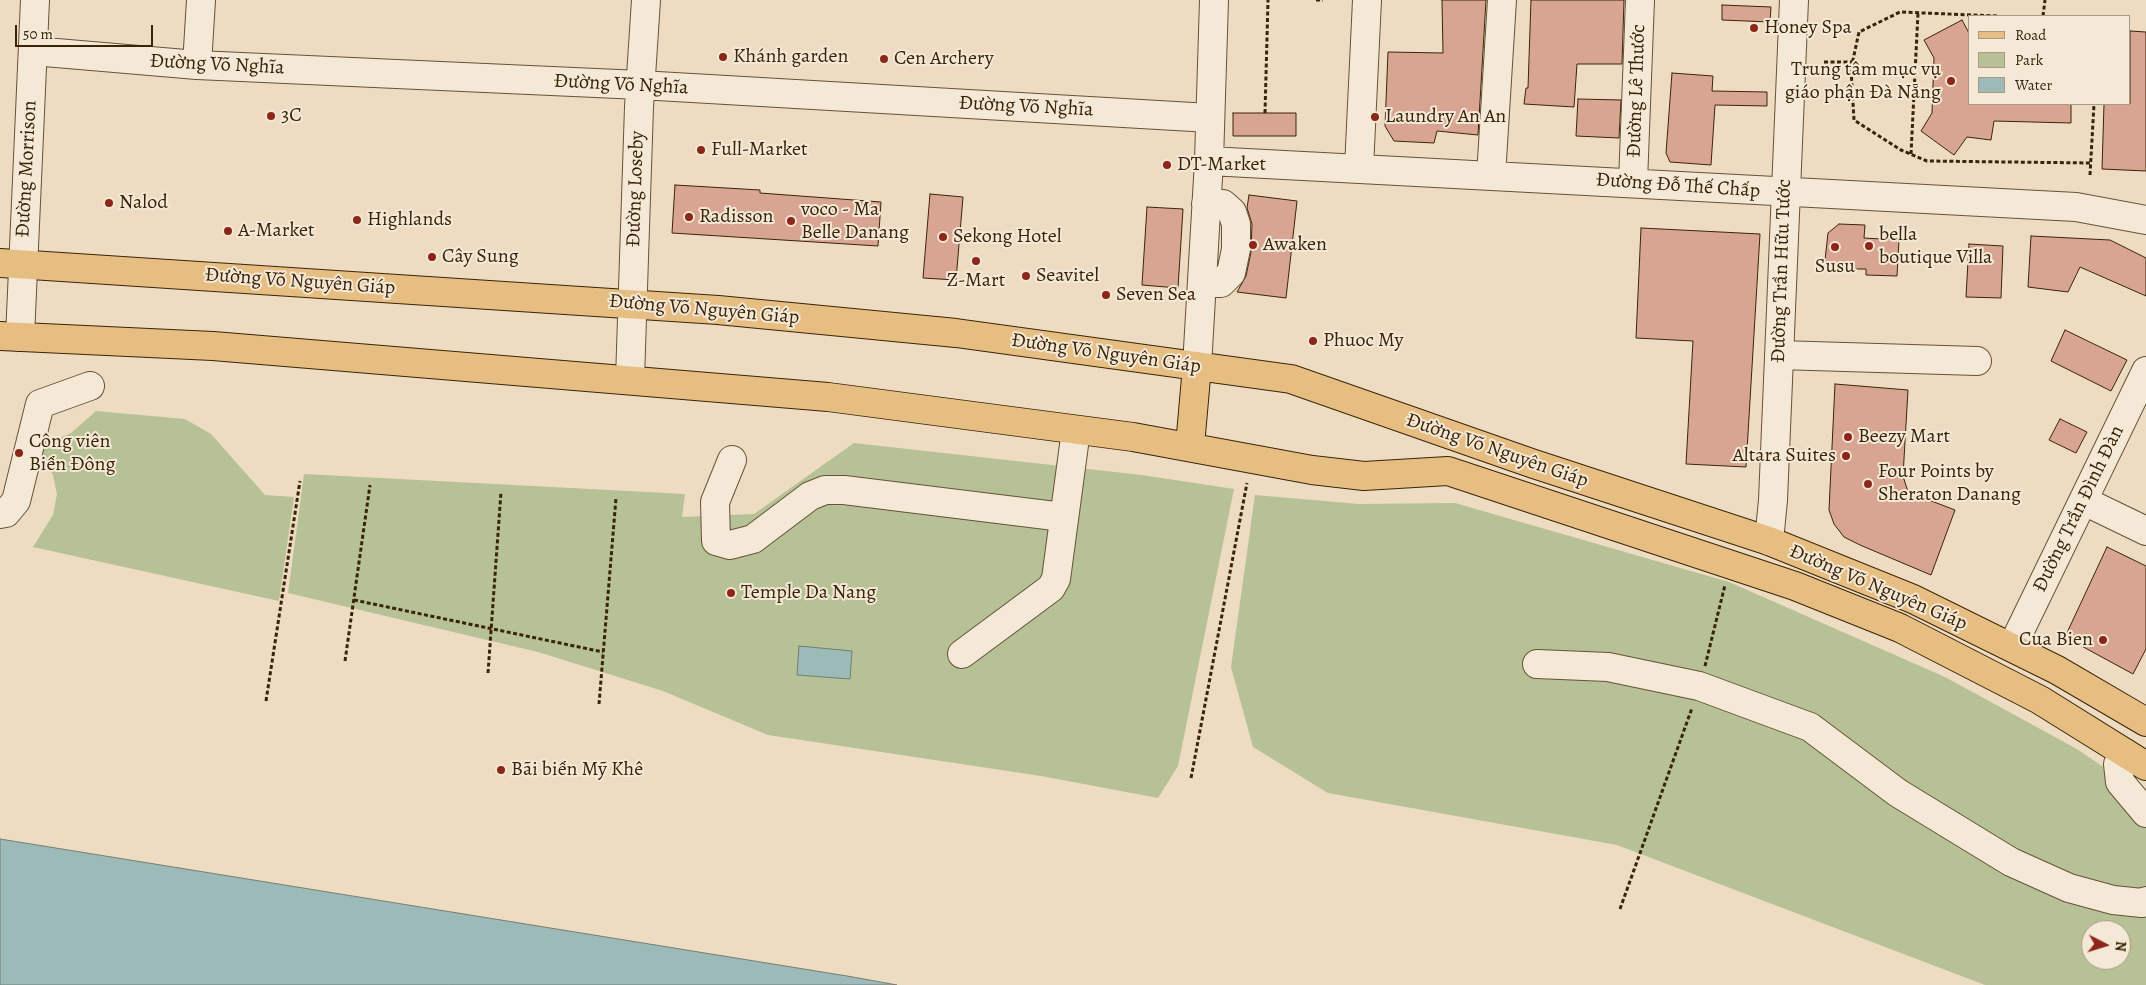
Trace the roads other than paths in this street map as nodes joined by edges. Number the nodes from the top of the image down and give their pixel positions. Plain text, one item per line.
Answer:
1 (35, 0) edge
2 (202, 0) edge
3 (646, 0) edge
4 (1214, 0) edge
5 (1367, 0) edge
6 (1502, 0) edge
7 (1640, 0) edge
8 (1794, 0) edge
9 (33, 51) junction
10 (197, 65) junction
11 (640, 85) junction
12 (1210, 118) junction
13 (1209, 161) junction
14 (1359, 168) junction
15 (1491, 176) junction
16 (1634, 182) junction
17 (1785, 193) junction
18 (2146, 220) edge
19 (12, 263) edge
20 (633, 304) junction
21 (10, 337) edge
22 (1779, 355) junction
23 (1977, 361) dead end
24 (1197, 366) junction
25 (2146, 371) edge
26 (630, 379) junction
27 (90, 386) dead end
28 (1076, 430) junction
29 (1190, 446) junction
30 (732, 460) dead end
31 (2084, 501) junction
32 (0, 514) edge
33 (1063, 517) junction
34 (2146, 530) edge
35 (1769, 542) junction
36 (1759, 574) junction
37 (2012, 647) junction
38 (962, 654) dead end
39 (1537, 664) dead end
40 (1996, 677) junction
41 (2146, 722) edge
42 (2135, 759) edge
43 (2146, 813) edge
44 (2146, 901) edge

1 - 9 street, Đường Morrison
2 - 10 street
3 - 11 street, Đường Loseby
4 - 12 street
5 - 14 street
6 - 15 street
7 - 16 street, Đường Lê Thước
8 - 17 street, Đường Trần Hữu Tước
9 - 10 street, Đường Võ Nghĩa
9 - 19 street, Đường Morrison
10 - 11 street, Đường Võ Nghĩa
11 - 12 street, Đường Võ Nghĩa
11 - 20 street, Đường Loseby
12 - 13 street
13 - 14 street, Đường Đỗ Thế Chấp
13 - 24 street
14 - 15 street, Đường Đỗ Thế Chấp
15 - 16 street, Đường Đỗ Thế Chấp
16 - 17 street, Đường Đỗ Thế Chấp
17 - 18 street, Đường Đỗ Thế Chấp
17 - 22 street, Đường Trần Hữu Tước
19 - 20 main road, Đường Võ Nguyên Giáp
19 - 21 street, Đường Morrison
20 - 24 main road, Đường Võ Nguyên Giáp
20 - 26 street, Đường Loseby
21 - 26 main road, Đường Võ Nguyên Giáp
22 - 23 street
22 - 35 street, Đường Trần Hữu Tước
24 - 29 main road
24 - 35 main road, Đường Võ Nguyên Giáp
25 - 31 street, Đường Trần Đình Đàn
26 - 28 main road, Đường Võ Nguyên Giáp
27 - 32 street
28 - 29 main road, Đường Võ Nguyên Giáp
28 - 33 street
29 - 36 main road, Đường Võ Nguyên Giáp
30 - 33 street
31 - 34 street
31 - 37 street, Đường Trần Đình Đàn
33 - 38 street
35 - 36 main road
35 - 37 main road, Đường Võ Nguyên Giáp
36 - 40 main road, Đường Võ Nguyên Giáp
37 - 40 main road
37 - 41 main road, Đường Võ Nguyên Giáp
39 - 44 street
40 - 42 main road, Đường Võ Nguyên Giáp
42 - 43 street

